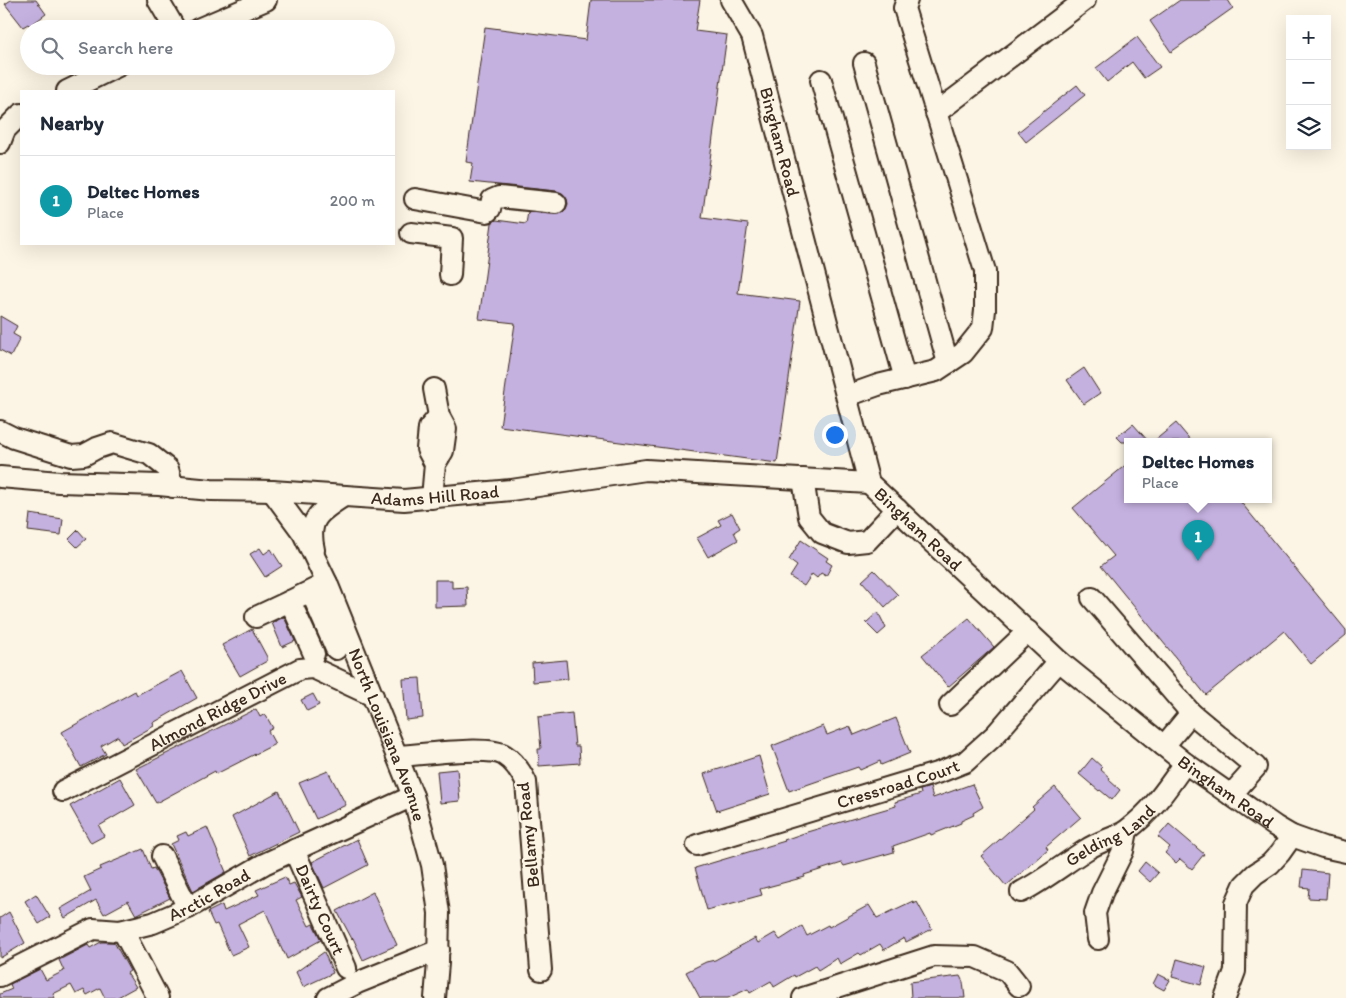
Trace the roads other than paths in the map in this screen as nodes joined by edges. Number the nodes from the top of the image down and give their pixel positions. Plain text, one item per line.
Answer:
1 (158, 0) edge
2 (266, 0) edge
3 (731, 0) edge
4 (907, 0) edge
5 (1085, 0) edge
6 (169, 20) edge
7 (219, 20) edge
8 (864, 63) dead end
9 (100, 75) edge
10 (821, 80) dead end
11 (69, 90) edge
12 (936, 113) junction
13 (20, 115) edge
14 (0, 142) edge
15 (415, 200) dead end
16 (556, 203) dead end
17 (456, 207) junction
18 (411, 233) dead end
19 (452, 238) junction
20 (450, 275) dead end
21 (948, 363) junction
22 (905, 378) junction
23 (434, 389) dead end
24 (847, 396) junction
25 (0, 432) edge
26 (0, 476) edge
27 (803, 479) junction
28 (869, 483) junction
29 (174, 487) junction
30 (272, 491) junction
31 (344, 496) junction
32 (432, 498) junction
33 (897, 509) junction
34 (317, 562) junction
35 (319, 588) junction
36 (1092, 598) dead end
37 (290, 601) junction
38 (256, 617) dead end
39 (1028, 631) junction
40 (346, 649) junction
41 (313, 661) junction
42 (1059, 661) junction
43 (373, 696) junction
44 (950, 705) dead end
45 (1191, 713) junction
46 (1164, 746) junction
47 (397, 756) junction
48 (1185, 763) junction
49 (63, 791) dead end
50 (1231, 795) junction
51 (413, 796) junction
52 (1127, 831) junction
53 (1292, 836) junction
54 (697, 845) dead end
55 (294, 850) junction
56 (1346, 852) edge
57 (162, 856) dead end
58 (1021, 892) dead end
59 (188, 908) junction
60 (123, 931) junction
61 (1098, 939) dead end
62 (439, 950) junction
63 (346, 968) dead end
64 (541, 970) dead end
65 (0, 976) edge
66 (1019, 986) dead end
67 (158, 998) edge
68 (328, 998) edge
69 (435, 998) edge
70 (803, 998) edge
71 (1225, 998) edge

1 - 6 street
2 - 7 street
3 - 24 street, Bingham Road
4 - 12 street
5 - 12 street
8 - 21 street
9 - 11 street
10 - 22 street
12 - 21 street
13 - 14 street
15 - 17 street
16 - 17 street
17 - 19 street
18 - 19 street
19 - 20 street
21 - 22 street
22 - 24 street
23 - 32 street
24 - 28 street, Bingham Road
25 - 29 street
26 - 29 street, Adams Hill Road
27 - 28 street, Adams Hill Road
27 - 32 street, Adams Hill Road
27 - 33 street
28 - 33 street, Bingham Road
29 - 30 street, Adams Hill Road
30 - 31 street, Adams Hill Road
30 - 34 street, North Louisiana Avenue
31 - 32 street, Adams Hill Road
31 - 34 street
33 - 39 street, Bingham Road
34 - 35 street, North Louisiana Avenue
35 - 37 street
35 - 40 street, North Louisiana Avenue
36 - 45 street
37 - 38 street
37 - 41 street
39 - 42 street, Bingham Road
39 - 44 street
40 - 41 street, Almond Ridge Drive
40 - 43 street, North Louisiana Avenue
41 - 43 street
41 - 49 street, Almond Ridge Drive
42 - 46 street, Bingham Road
42 - 54 street, Cressroad Court
43 - 47 street, North Louisiana Avenue
45 - 46 street
45 - 50 street
46 - 48 street, Bingham Road
47 - 51 street, North Louisiana Avenue
47 - 64 street, Bellamy Road
48 - 50 street, Bingham Road
48 - 52 street, Gelding Land
50 - 53 street, Bingham Road
51 - 55 street, Arctic Road
51 - 62 street, North Louisiana Avenue
52 - 58 street, Gelding Land
52 - 61 street
53 - 56 street, Bingham Road
53 - 71 street
55 - 59 street, Arctic Road
55 - 63 street, Dairty Court
57 - 59 street
59 - 60 street, Arctic Road
60 - 65 street, Arctic Road
60 - 67 street
62 - 68 street
62 - 69 street, North Louisiana Avenue
66 - 70 street

